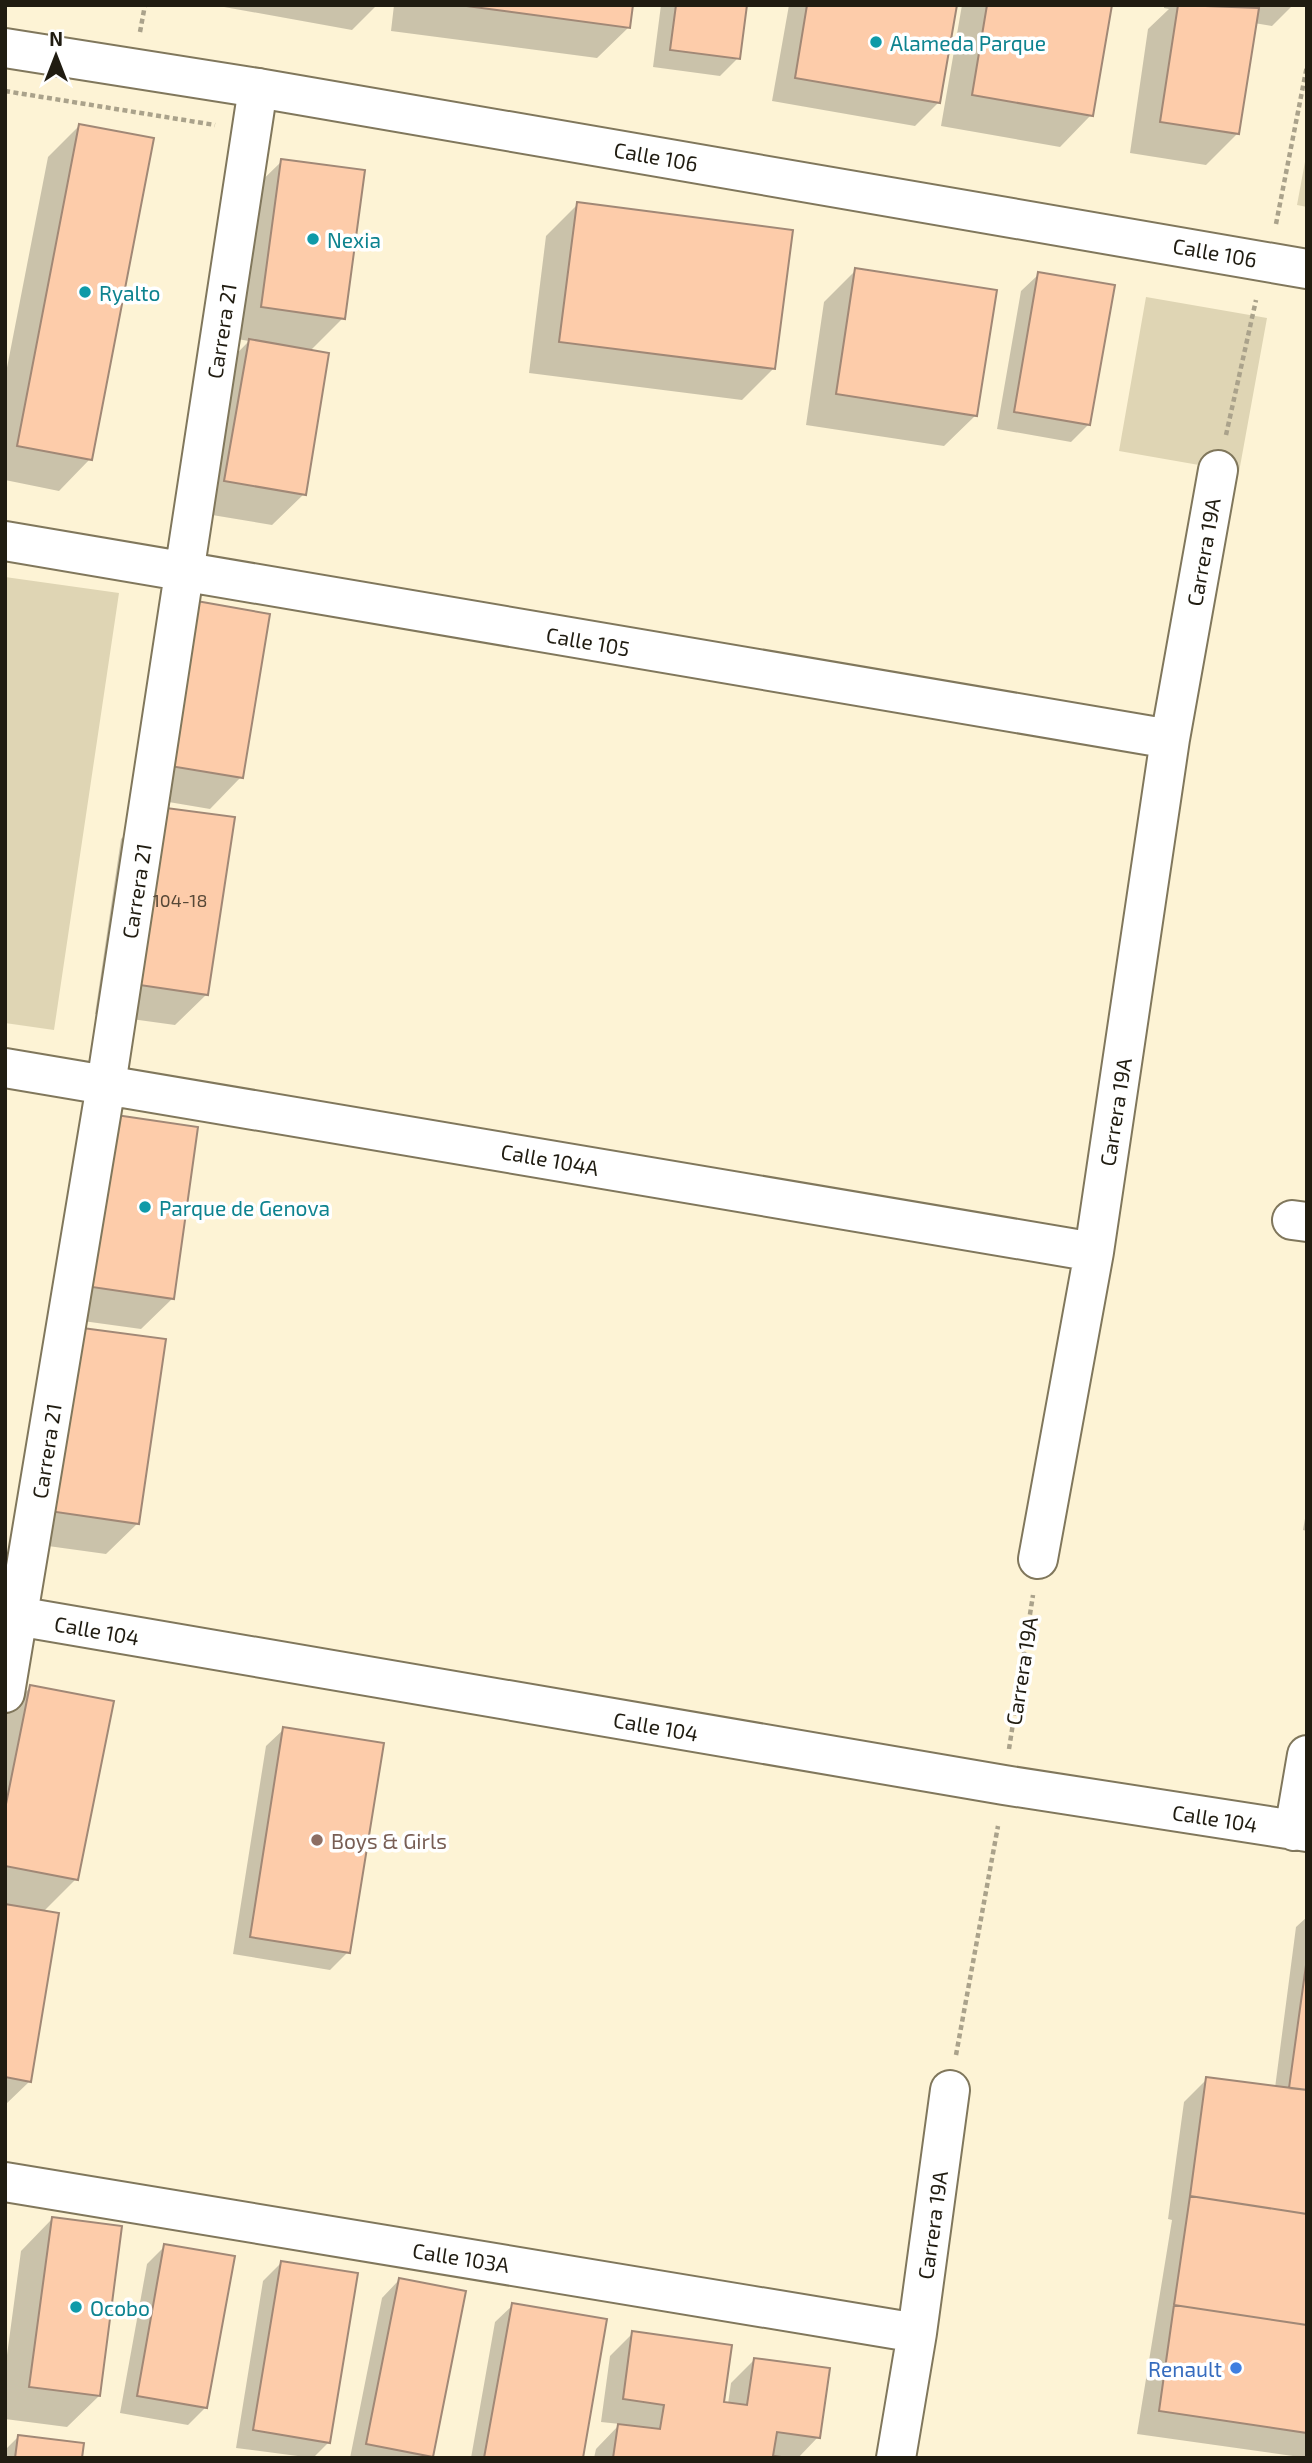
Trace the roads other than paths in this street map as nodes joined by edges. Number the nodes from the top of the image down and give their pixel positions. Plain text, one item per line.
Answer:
1 (5, 48) edge
2 (258, 88) junction
3 (1307, 269) edge
4 (1218, 470) dead end
5 (5, 541) edge
6 (184, 573) junction
7 (1170, 739) junction
8 (5, 1068) edge
9 (106, 1085) junction
10 (1094, 1251) junction
11 (1038, 1559) road end
12 (12, 1616) edge
13 (5, 1693) edge
14 (1307, 1755) edge
15 (1301, 1831) edge
16 (950, 2090) road end
17 (5, 2182) edge
18 (917, 2333) junction
19 (896, 2458) edge

1 - 2 street, Calle 106
2 - 3 street, Calle 106
2 - 6 street, Carrera 21
4 - 7 street, Carrera 19A
5 - 6 street, Calle 105
6 - 7 street, Calle 105
6 - 9 street, Carrera 21
7 - 10 street, Carrera 19A
8 - 9 street, Calle 104A
9 - 10 street, Calle 104A
9 - 12 street, Carrera 21
10 - 11 street, Carrera 19A
12 - 13 street, Carrera 21
12 - 15 street, Calle 104
14 - 15 street
16 - 18 street, Carrera 19A
17 - 18 street, Calle 103A
18 - 19 street, Carrera 19A

